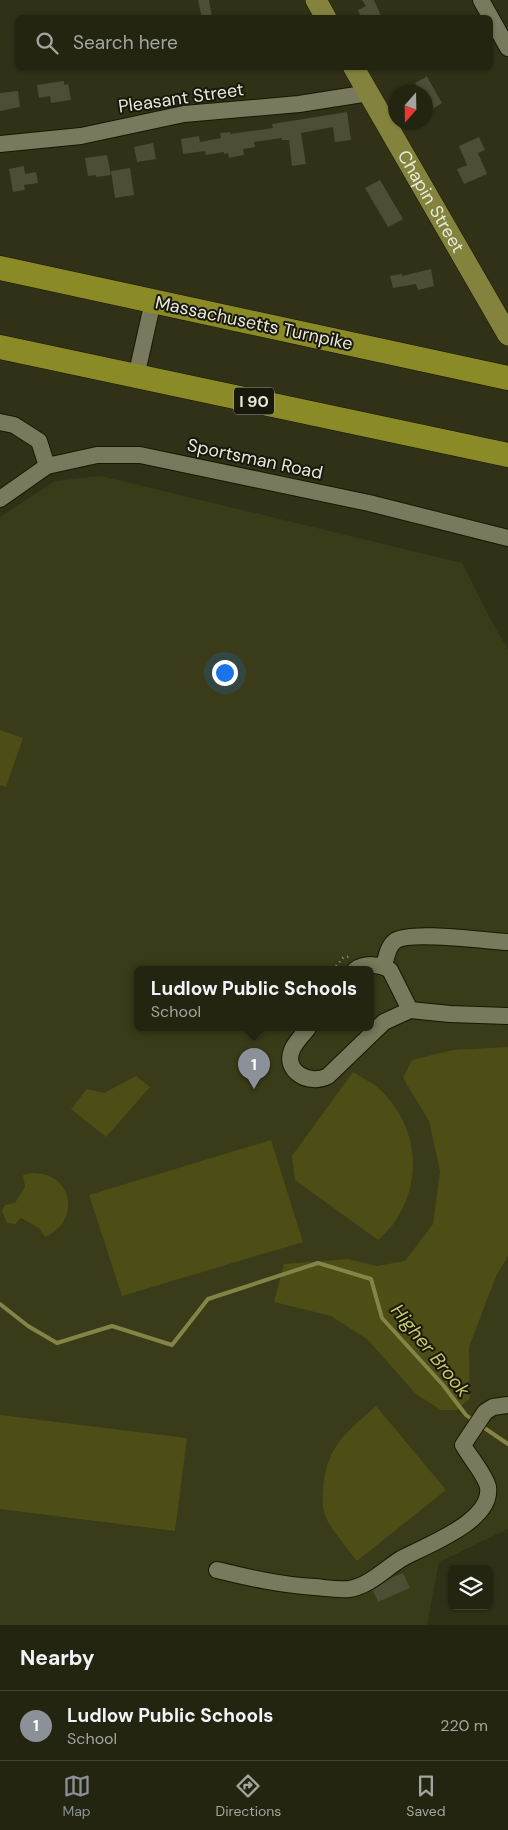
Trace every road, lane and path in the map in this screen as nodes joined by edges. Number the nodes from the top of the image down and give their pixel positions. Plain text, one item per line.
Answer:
1 (316, 0) edge
2 (481, 0) edge
3 (324, 15) edge
4 (489, 15) edge
5 (493, 21) edge
6 (508, 48) edge
7 (355, 70) edge
8 (369, 93) junction
9 (0, 144) edge
10 (0, 268) edge
11 (153, 302) junction
12 (508, 336) edge
13 (0, 348) edge
14 (0, 353) edge
15 (62, 361) junction
16 (136, 377) junction
17 (508, 378) edge
18 (0, 422) edge
19 (508, 456) edge
20 (47, 466) junction
21 (0, 499) edge
22 (508, 538) edge
23 (508, 942) edge
24 (354, 963) edge
25 (336, 966) edge
26 (365, 966) edge
27 (384, 966) junction
28 (410, 1010) junction
29 (508, 1016) edge
30 (306, 1031) edge
31 (508, 1405) edge
32 (217, 1570) dead end

1 - 3 main road
2 - 4 street
5 - 6 street
7 - 8 main road, Chapin Street
8 - 9 street, Pleasant Street
8 - 12 main road, Chapin Street
10 - 11 highway, Massachusetts Turnpike
11 - 16 street
11 - 17 highway, Massachusetts Turnpike
13 - 15 highway, I 90
14 - 15 highway
15 - 16 highway, I 90
16 - 19 highway, I 90
18 - 20 street
20 - 21 street, Sportsman Road
20 - 22 street, Sportsman Road
23 - 27 street
24 - 25 path
26 - 27 street
27 - 28 street
28 - 29 street
28 - 30 street
31 - 32 street

